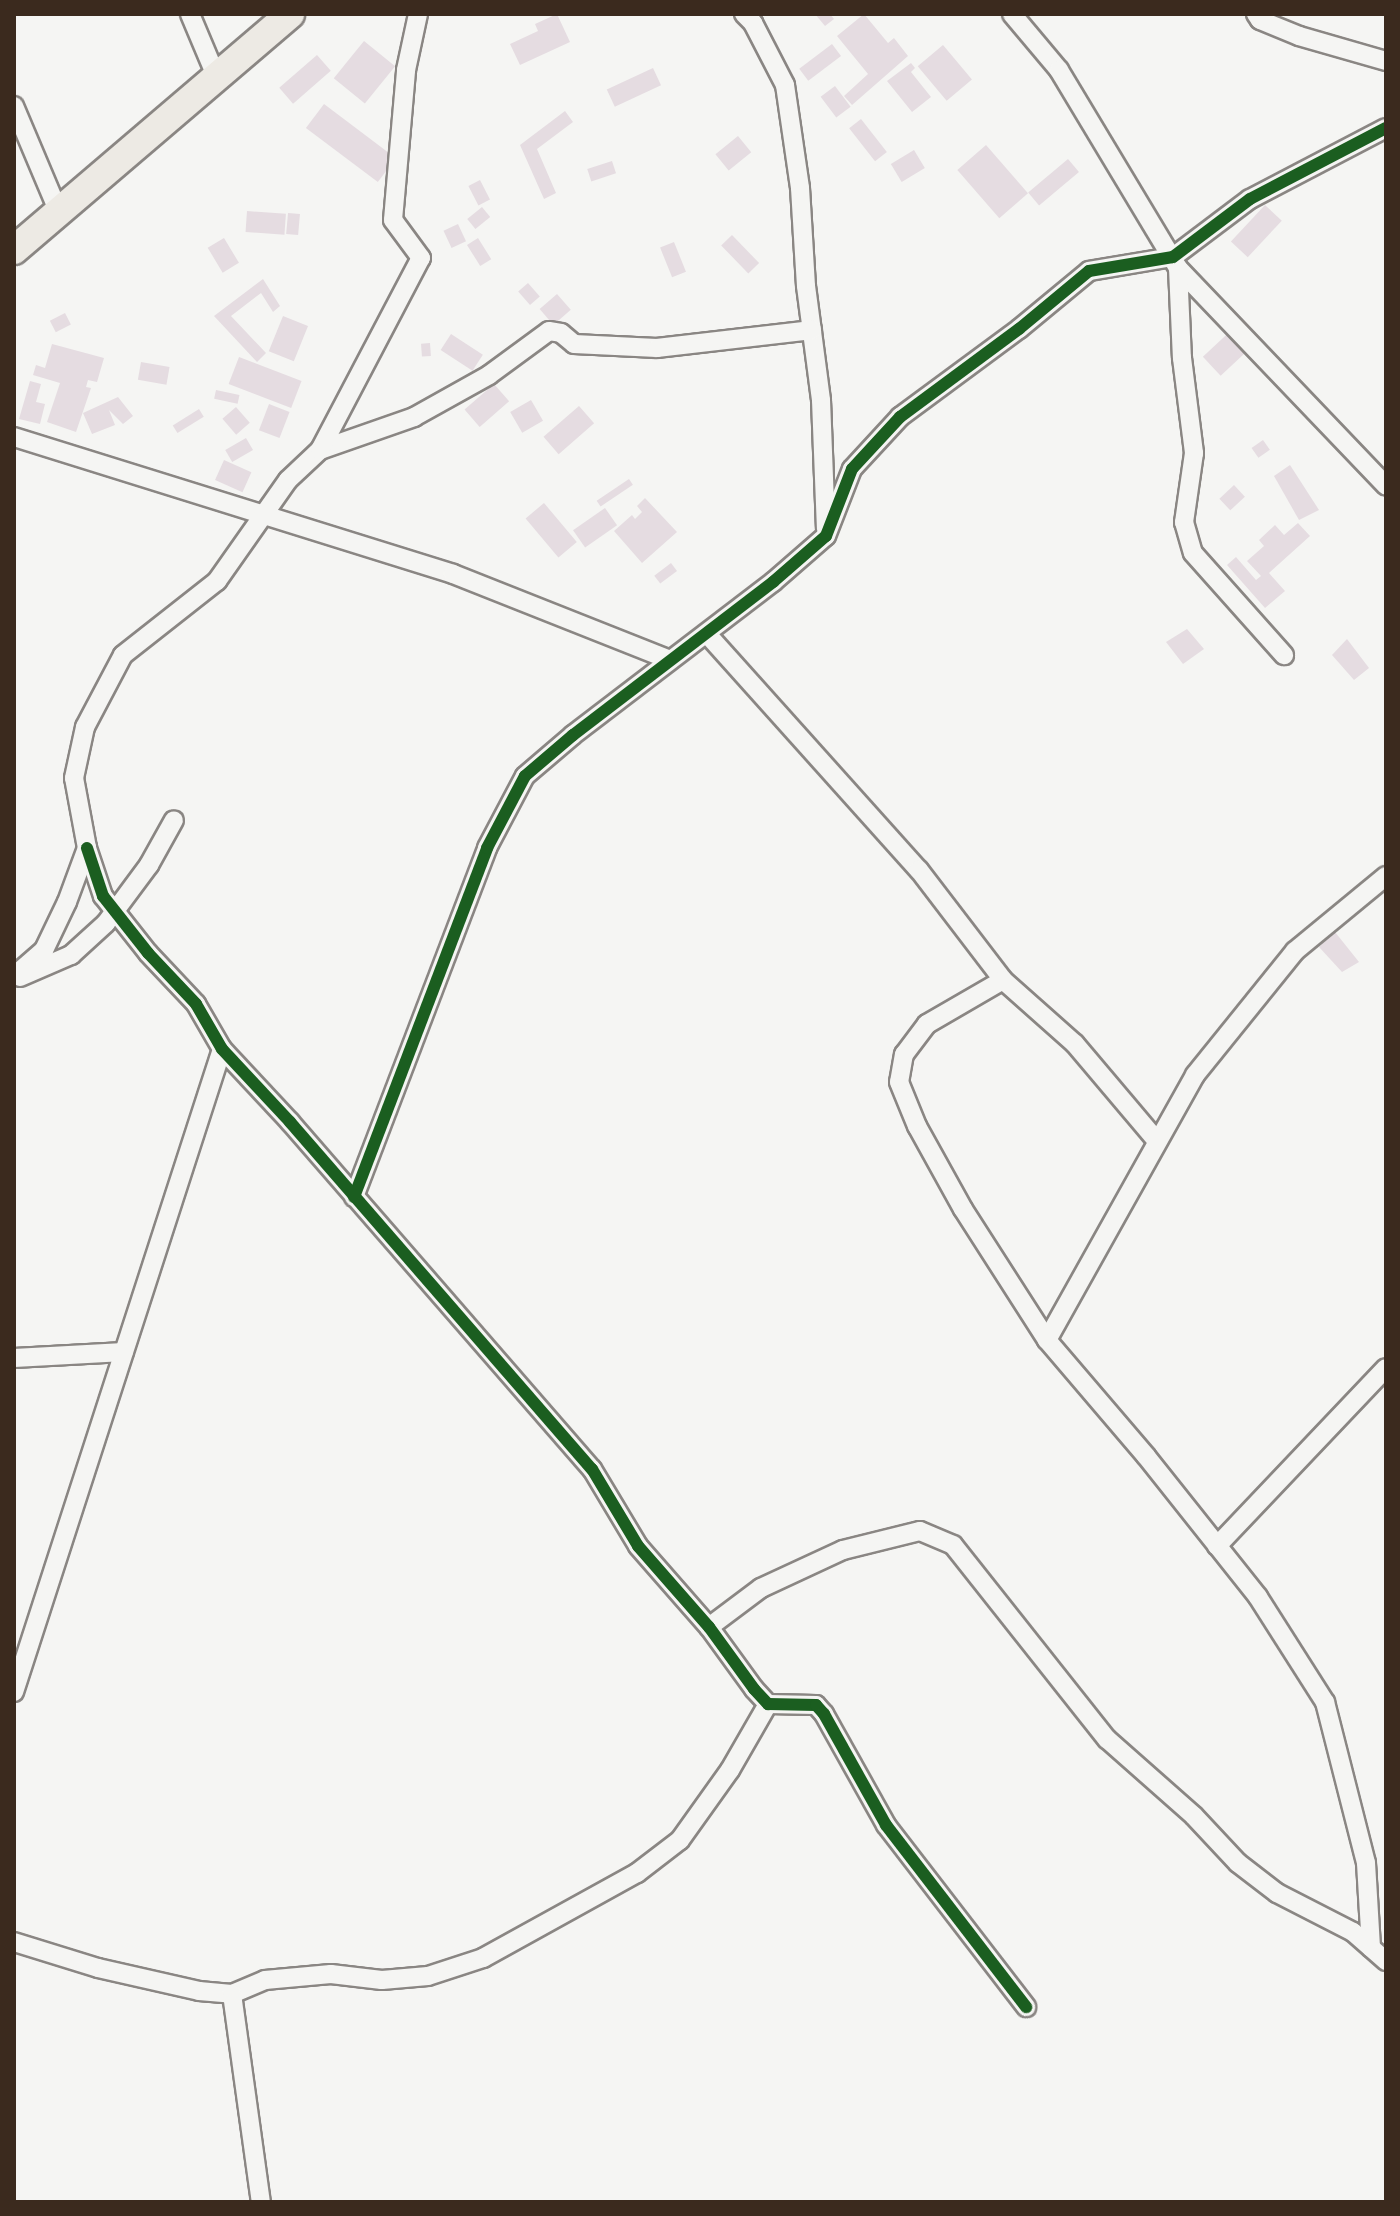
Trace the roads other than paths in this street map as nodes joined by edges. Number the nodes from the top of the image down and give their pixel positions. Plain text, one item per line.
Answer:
1 (190, 14) edge
2 (290, 14) edge
3 (418, 14) edge
4 (744, 14) edge
5 (1012, 14) edge
6 (1256, 14) edge
7 (1386, 61) edge
8 (216, 76) junction
9 (14, 106) edge
10 (1386, 128) edge
11 (58, 210) junction
12 (14, 250) edge
13 (1176, 262) junction
14 (812, 330) junction
15 (14, 437) edge
16 (320, 450) junction
17 (1386, 486) edge
18 (262, 517) junction
19 (826, 536) junction
20 (707, 634) junction
21 (1284, 655) dead end
22 (670, 660) junction
23 (174, 820) dead end
24 (87, 848) junction
25 (1386, 876) edge
26 (115, 911) junction
27 (14, 978) edge
28 (1003, 980) junction
29 (222, 1049) junction
30 (1157, 1141) junction
31 (354, 1197) junction
32 (1047, 1340) junction
33 (124, 1352) junction
34 (14, 1358) edge
35 (1386, 1368) edge
36 (1217, 1546) junction
37 (709, 1627) junction
38 (14, 1692) edge
39 (768, 1704) junction
40 (14, 1942) edge
41 (1371, 1948) junction
42 (1386, 1961) edge
43 (232, 1994) junction
44 (1026, 2007) dead end
45 (261, 2202) edge

1 - 8 street
2 - 8 main road
3 - 16 street
4 - 14 street
5 - 13 street
6 - 7 street
8 - 11 main road
9 - 11 street
10 - 13 street
11 - 12 main road
13 - 17 street
13 - 19 street
13 - 21 street
14 - 16 street
14 - 19 street
15 - 18 street
16 - 18 street
18 - 22 street
18 - 24 street
19 - 20 street
20 - 22 street
20 - 28 street
22 - 31 street
23 - 26 street
24 - 26 street
24 - 27 street
25 - 30 street
26 - 27 street
26 - 29 street
28 - 30 street
28 - 32 street
29 - 31 street
29 - 33 street
30 - 32 street
31 - 37 street
32 - 36 street
33 - 34 street
33 - 38 street
35 - 36 street
36 - 41 street
37 - 39 street
37 - 41 street
39 - 43 street
39 - 44 street
40 - 43 street
41 - 42 street
43 - 45 street

